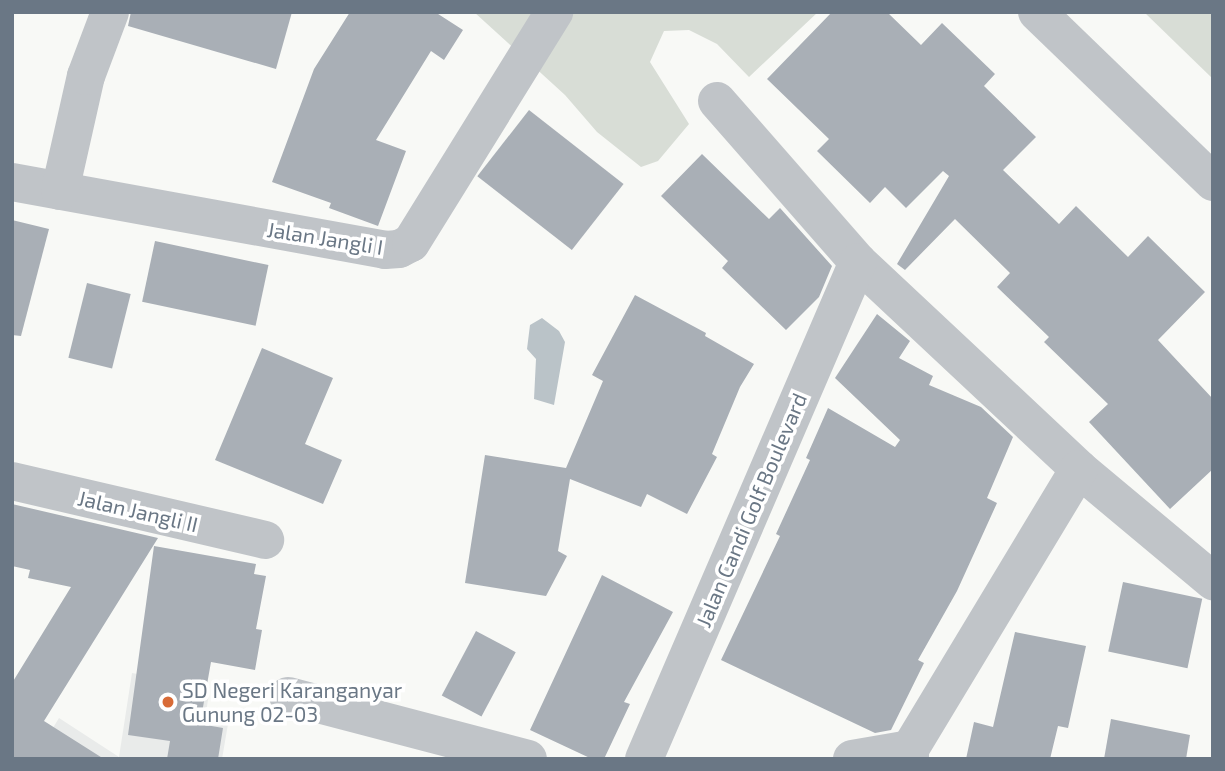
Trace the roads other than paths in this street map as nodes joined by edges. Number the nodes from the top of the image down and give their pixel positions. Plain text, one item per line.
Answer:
1 (110, 12) edge
2 (554, 12) edge
3 (1037, 12) edge
4 (717, 102) dead end
5 (12, 182) edge
6 (1213, 183) edge
7 (60, 191) junction
8 (858, 262) junction
9 (1079, 469) junction
10 (12, 481) edge
11 (265, 540) dead end
12 (1213, 581) edge
13 (288, 696) dead end
14 (910, 754) edge
15 (528, 759) edge
16 (644, 759) edge
17 (852, 759) edge

1 - 7 street
2 - 7 street, Jalan Jangli I
3 - 6 street
4 - 8 street
5 - 7 street, Jalan Jangli I
8 - 9 street
8 - 16 street, Jalan Candi Golf Boulevard
9 - 12 street
9 - 14 street
10 - 11 street, Jalan Jangli II
13 - 15 street
14 - 17 street

